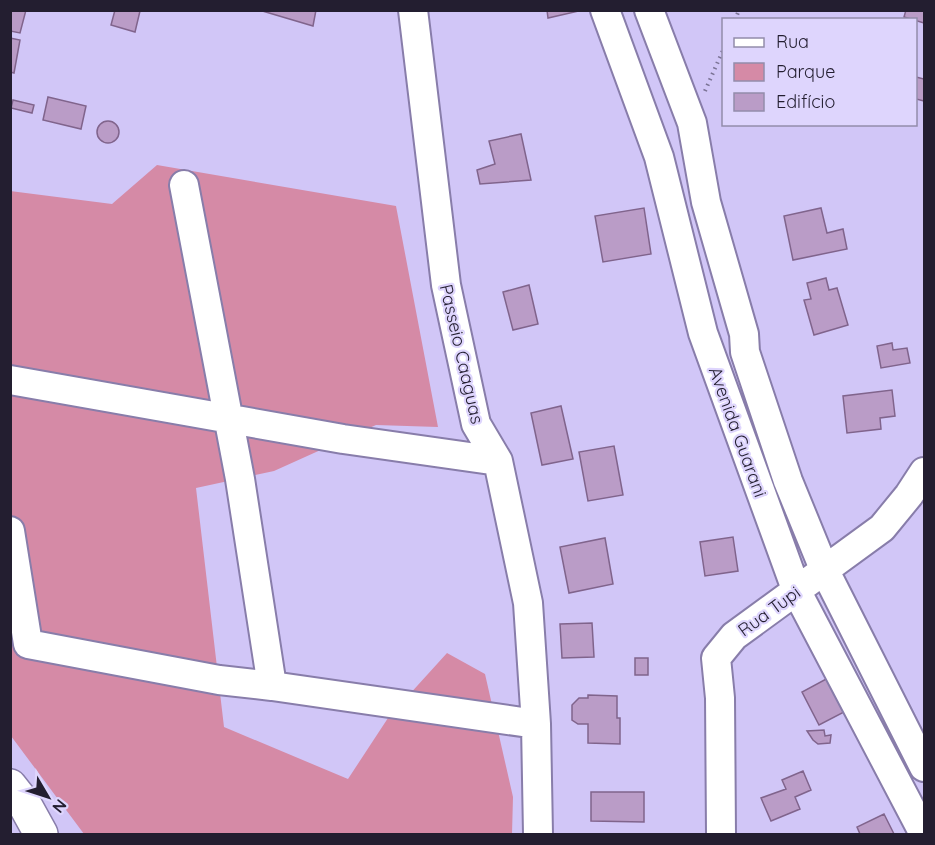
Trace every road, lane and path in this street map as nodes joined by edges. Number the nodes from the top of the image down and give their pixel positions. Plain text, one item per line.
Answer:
1 (413, 10) edge
2 (605, 10) edge
3 (649, 10) edge
4 (722, 50) edge
5 (692, 123) junction
6 (184, 185) dead end
7 (10, 380) edge
8 (229, 418) junction
9 (498, 460) junction
10 (924, 472) edge
11 (924, 513) edge
12 (882, 528) junction
13 (10, 531) edge
14 (824, 569) junction
15 (797, 592) junction
16 (272, 686) junction
17 (536, 724) junction
18 (924, 767) edge
19 (10, 786) edge
20 (22, 827) edge
21 (538, 834) edge
22 (721, 834) edge
23 (924, 834) edge

1 - 9 street, Passeio Caaguas
2 - 15 street, Avenida Guarani
3 - 5 street, Avenida Guarani
4 - 5 path
5 - 14 street, Avenida Guarani
6 - 8 street
7 - 8 street
8 - 9 street
8 - 16 street
9 - 17 street, Passeio Caaguas
10 - 12 street, Rua Tupi
11 - 12 street, Rua Tupi
12 - 14 street, Rua Tupi
13 - 16 street
14 - 15 street, Rua Tupi
14 - 18 street, Avenida Guarani
15 - 22 street, Rua Tupi
15 - 23 street, Avenida Guarani
16 - 17 street
17 - 21 street, Passeio Caaguas
19 - 20 main road

